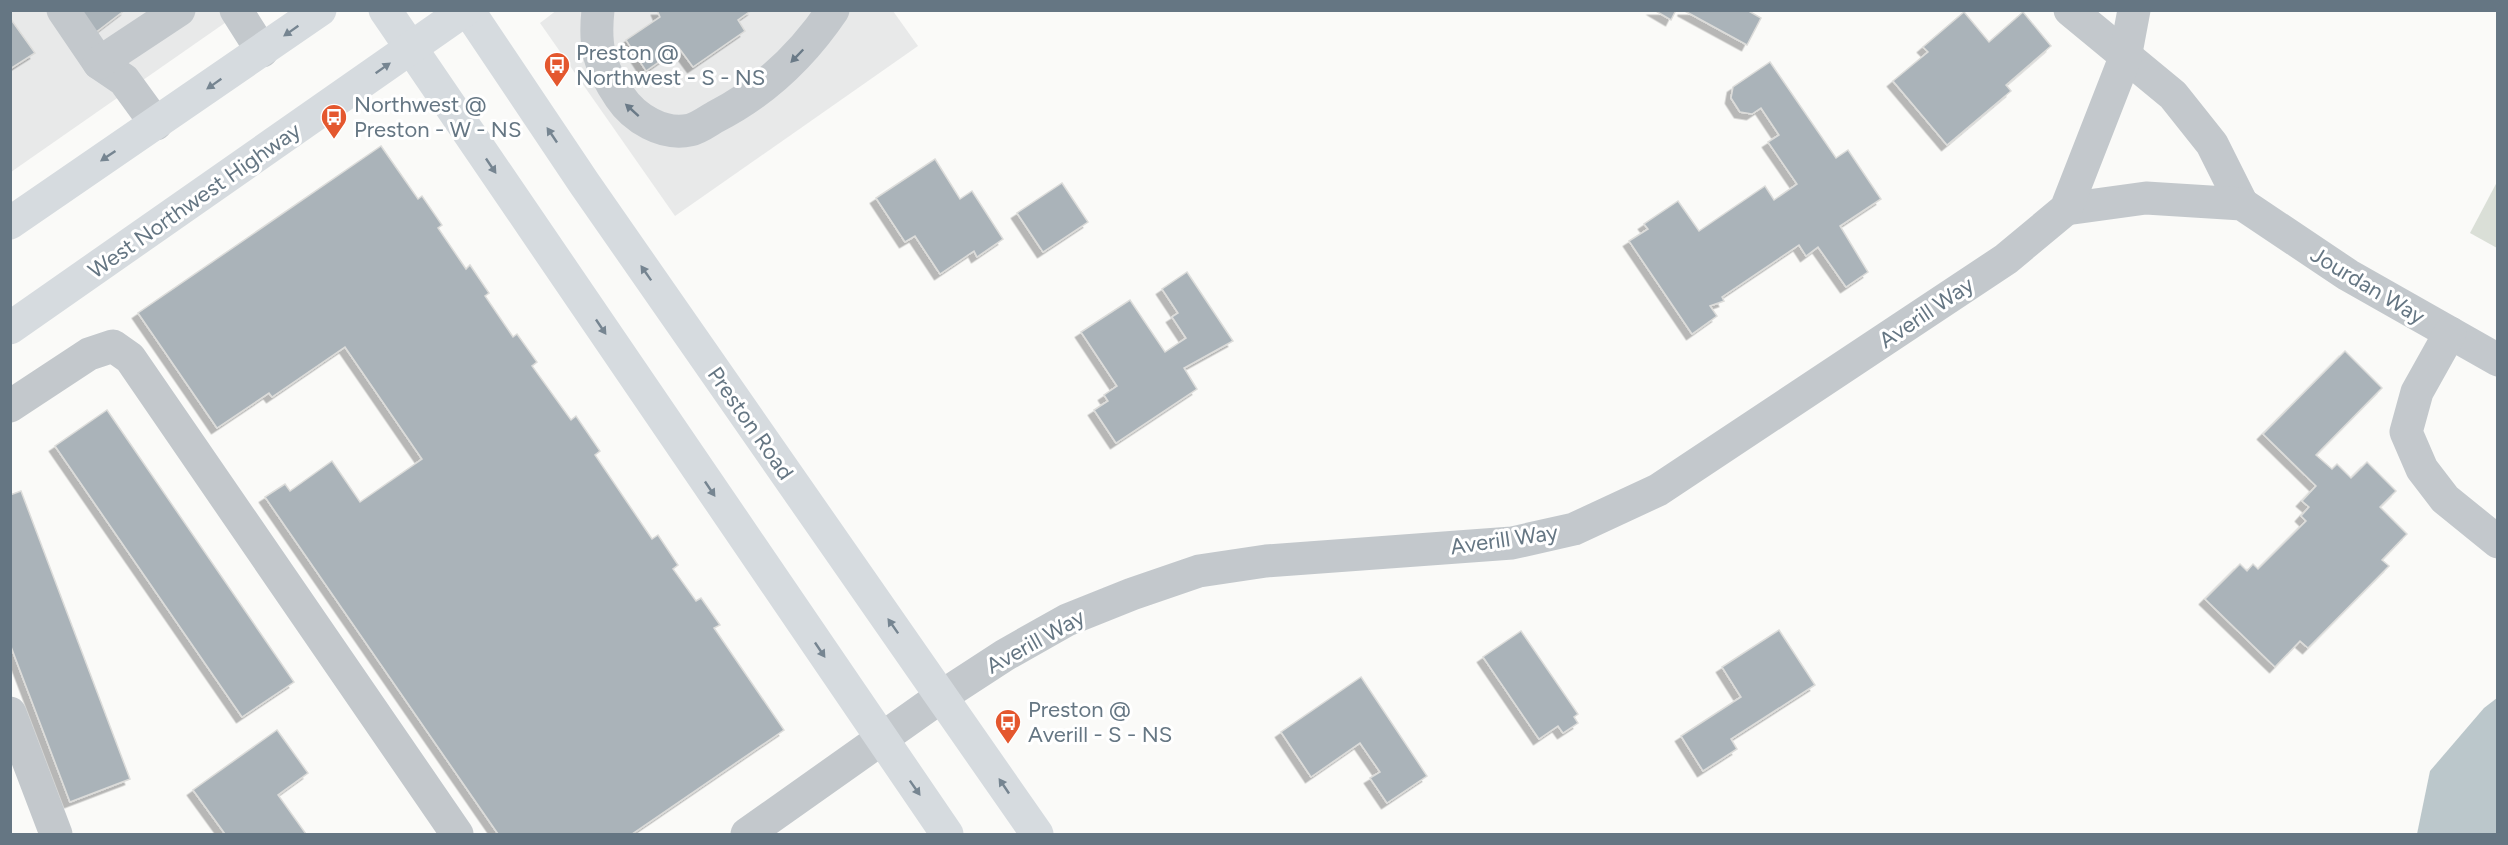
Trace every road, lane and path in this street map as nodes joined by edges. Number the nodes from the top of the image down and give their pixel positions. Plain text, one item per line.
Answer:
1 (63, 10) edge
2 (236, 10) edge
3 (320, 10) edge
4 (385, 10) edge
5 (466, 10) edge
6 (598, 10) edge
7 (833, 10) edge
8 (2070, 10) edge
9 (2134, 10) edge
10 (156, 16) edge
11 (411, 49) junction
12 (262, 51) junction
13 (2125, 58) junction
14 (99, 63) junction
15 (156, 124) junction
16 (2242, 204) junction
17 (2066, 209) junction
18 (10, 223) edge
19 (10, 328) edge
20 (2450, 333) junction
21 (2498, 360) edge
22 (10, 406) edge
23 (2498, 542) edge
24 (942, 696) junction
25 (10, 714) edge
26 (882, 741) junction
27 (56, 834) edge
28 (458, 834) edge
29 (747, 834) edge
30 (948, 834) edge
31 (1037, 834) edge

1 - 14 street
2 - 12 street
3 -> 12 main road
4 - 11 main road
5 - 11 main road, West Northwest Highway
24 -> 5 main road, Preston Road
7 -> 6 street
8 - 13 street, Jourdan Way
9 - 13 street, Averill Way
10 - 14 street
19 -> 11 main road, West Northwest Highway
11 -> 26 main road
12 -> 15 main road
13 - 16 street, Jourdan Way
13 - 17 street, Averill Way
14 - 15 street
15 -> 18 main road
16 - 17 street
16 - 20 street, Jourdan Way
17 - 24 street, Averill Way
20 - 21 street, Jourdan Way
20 - 23 street
22 - 28 street
24 - 26 street, Averill Way
31 -> 24 main road, Preston Road
25 - 27 street
26 - 29 street, Averill Way
26 -> 30 main road

